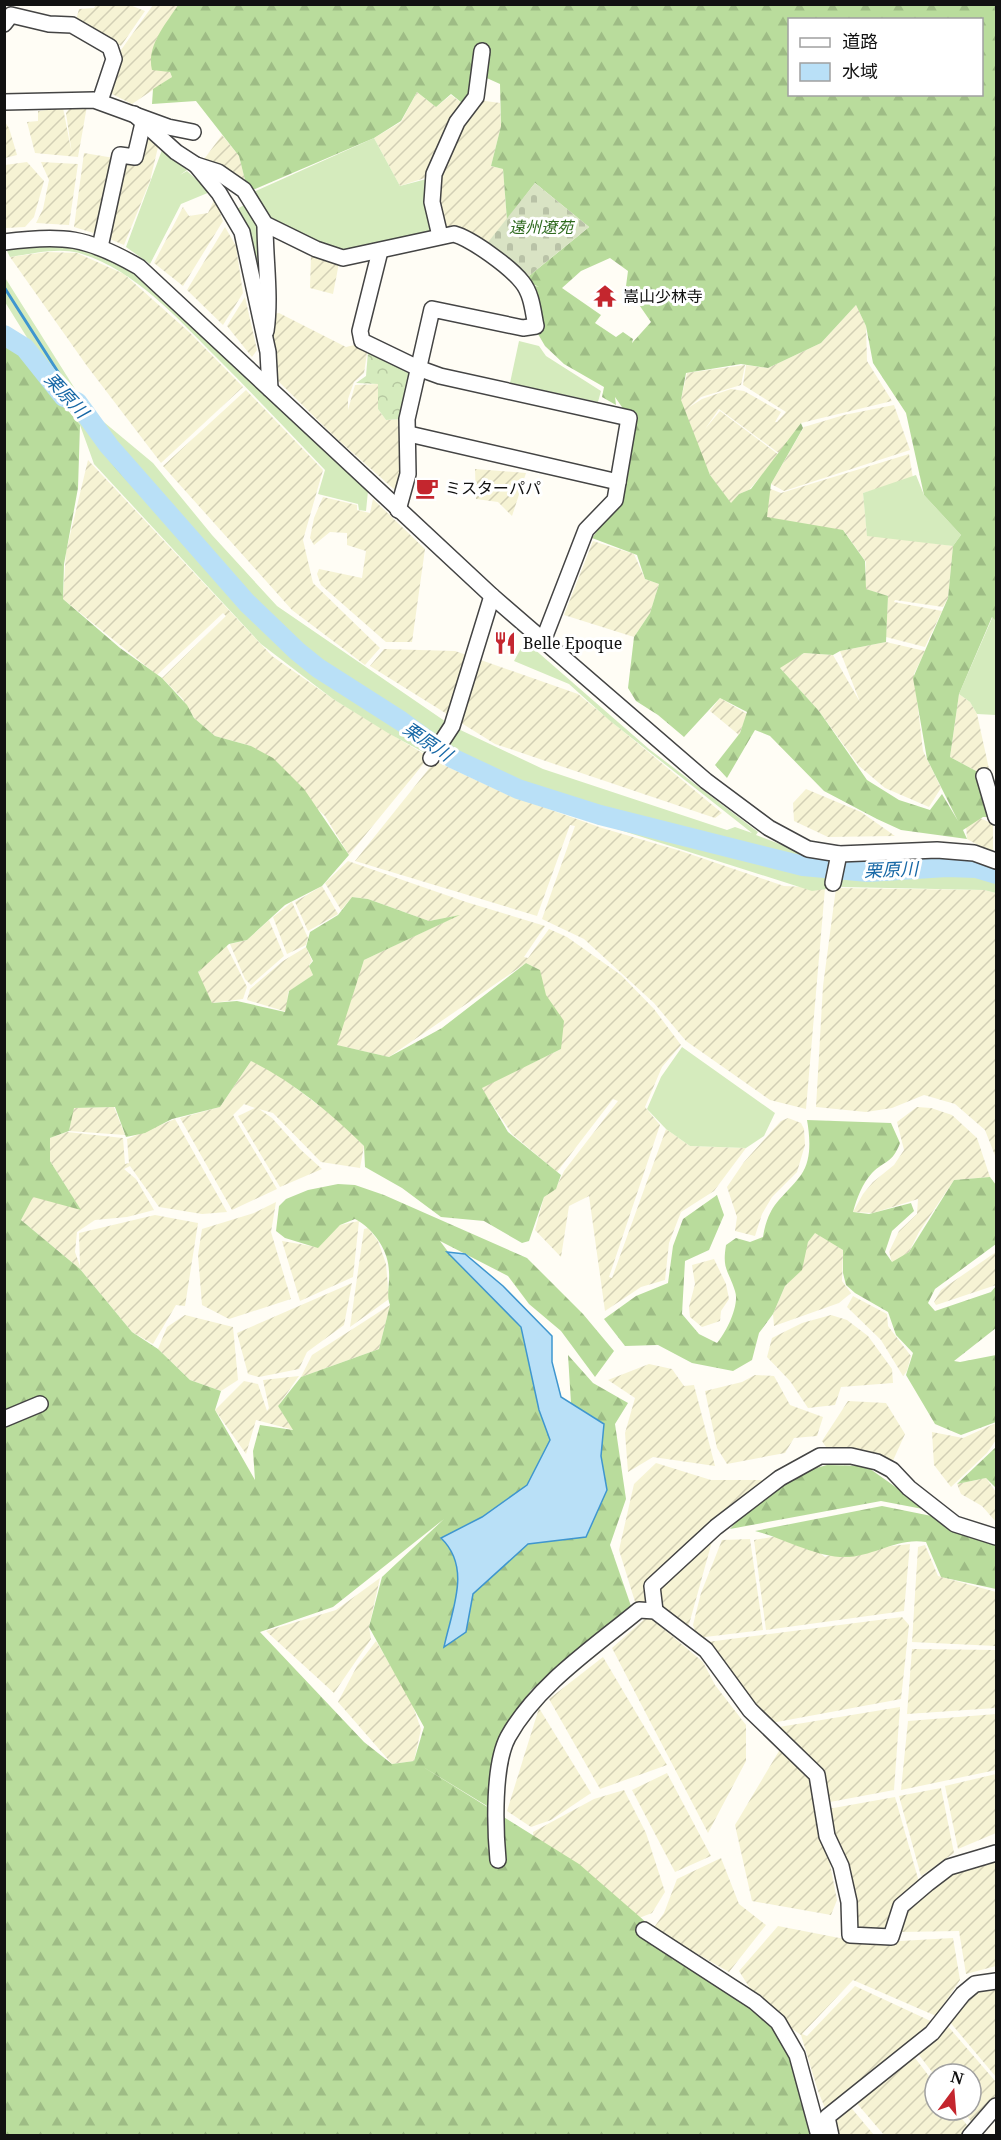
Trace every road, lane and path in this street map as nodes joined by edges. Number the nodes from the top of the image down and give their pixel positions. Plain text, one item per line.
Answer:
1 (4, 24) edge
2 (482, 51) dead end
3 (100, 101) junction
4 (4, 102) edge
5 (138, 119) junction
6 (193, 132) dead end
7 (196, 165) junction
8 (265, 224) junction
9 (440, 236) junction
10 (4, 242) edge
11 (100, 247) junction
12 (380, 252) junction
13 (265, 342) junction
14 (418, 369) junction
15 (270, 389) junction
16 (409, 434) junction
17 (618, 482) junction
18 (398, 510) junction
19 (492, 596) junction
20 (543, 641) junction
21 (432, 758) dead end
22 (984, 776) dead end
23 (996, 817) edge
24 (838, 859) junction
25 (996, 861) edge
26 (833, 883) dead end
27 (40, 1404) dead end
28 (4, 1419) edge
29 (996, 1537) edge
30 (655, 1611) junction
31 (996, 1853) edge
32 (498, 1860) dead end
33 (644, 1930) dead end
34 (996, 1981) edge
35 (996, 2106) edge
36 (819, 2136) edge
37 (831, 2136) edge
38 (970, 2136) edge

1 - 3 street
2 - 9 street
3 - 4 street
3 - 5 street
5 - 6 street
5 - 7 street
5 - 11 street
7 - 8 street
7 - 13 street
8 - 12 street
8 - 13 street
9 - 12 street
9 - 14 street
10 - 11 street
11 - 15 street
12 - 14 street
13 - 15 street
14 - 16 street
14 - 17 street
15 - 18 street
16 - 17 street
16 - 18 street
17 - 20 street
18 - 19 street
19 - 20 street
19 - 21 street
20 - 24 street
22 - 23 street
24 - 25 street
24 - 26 street
27 - 28 street
29 - 30 street
30 - 31 street
30 - 32 street
33 - 36 street
34 - 37 street
35 - 38 street

